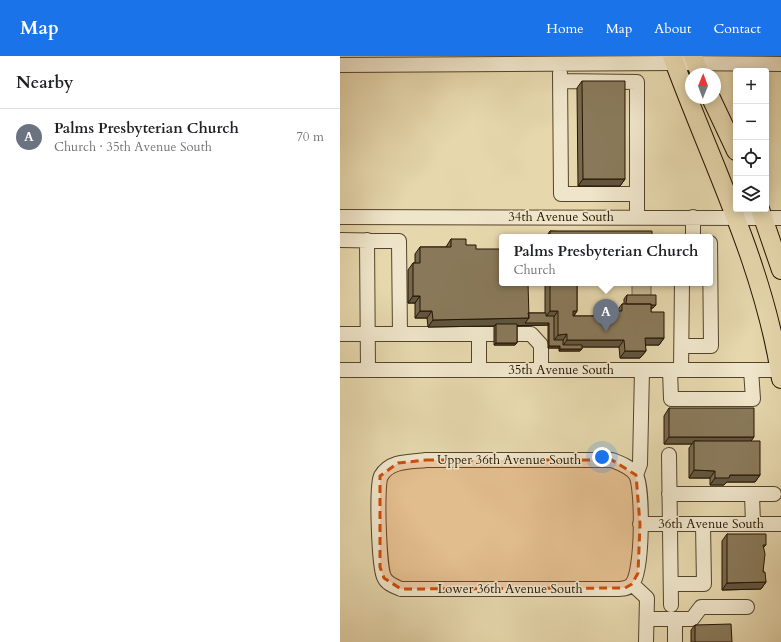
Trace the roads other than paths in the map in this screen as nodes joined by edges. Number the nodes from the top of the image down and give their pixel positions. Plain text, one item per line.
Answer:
1 (673, 59) edge
2 (584, 60) edge
3 (609, 60) edge
4 (340, 64) edge
5 (560, 64) junction
6 (781, 64) edge
7 (696, 65) edge
8 (560, 82) junction
9 (714, 104) edge
10 (733, 145) edge
11 (637, 194) junction
12 (762, 213) edge
13 (340, 217) edge
14 (637, 217) junction
15 (693, 217) junction
16 (736, 217) junction
17 (781, 218) edge
18 (694, 234) edge
19 (340, 240) edge
20 (366, 240) junction
21 (781, 270) edge
22 (682, 286) edge
23 (710, 286) edge
24 (340, 334) edge
25 (367, 334) junction
26 (400, 334) junction
27 (479, 334) junction
28 (494, 334) edge
29 (515, 334) edge
30 (682, 346) junction
31 (340, 370) edge
32 (368, 370) junction
33 (479, 370) junction
34 (541, 370) junction
35 (642, 370) junction
36 (675, 370) junction
37 (751, 370) junction
38 (781, 373) edge
39 (669, 455) dead end
40 (636, 475) junction
41 (669, 494) junction
42 (752, 494) junction
43 (774, 494) dead end
44 (378, 523) joint
45 (640, 524) junction
46 (670, 524) junction
47 (703, 524) junction
48 (753, 524) junction
49 (781, 524) edge
50 (632, 584) junction
51 (671, 584) junction
52 (671, 605) dead end
53 (747, 607) dead end
54 (646, 619) junction
55 (675, 619) junction
56 (646, 642) edge
57 (675, 642) edge

1 - 3 street
1 - 7 street
1 - 16 main road
2 - 3 street
2 - 5 street
4 - 5 street
5 - 8 street
6 - 7 street
8 - 11 street
8 - 11 street
9 - 10 main road
11 - 14 street
12 - 16 street, 34th Avenue South
12 - 17 street, 34th Avenue South
12 - 21 main road
13 - 14 street, 34th Avenue South
14 - 15 street, 34th Avenue South
15 - 16 street, 34th Avenue South
15 - 18 street
16 - 38 main road
19 - 20 street
20 - 25 street
20 - 26 street
22 - 30 street
23 - 30 street
24 - 25 street
25 - 26 street
25 - 32 street
26 - 27 street
27 - 28 street
27 - 33 street
29 - 34 street
30 - 36 street
31 - 32 street, 35th Avenue South
32 - 33 street, 35th Avenue South
33 - 34 street, 35th Avenue South
34 - 35 street, 35th Avenue South
35 - 36 street, 35th Avenue South
35 - 40 street
36 - 37 street, 35th Avenue South
36 - 37 street
37 - 38 street, 35th Avenue South
39 - 41 street
40 - 44 street, Upper 36th Avenue South
40 - 45 street
41 - 42 street
41 - 46 street
42 - 43 street
42 - 48 street
44 - 50 street, Lower 36th Avenue South
45 - 46 street, 36th Avenue South
45 - 50 street
46 - 47 street, 36th Avenue South
46 - 51 street
47 - 48 street, 36th Avenue South
47 - 51 street
48 - 49 street, 36th Avenue South
50 - 54 street
51 - 52 street
53 - 55 street
54 - 55 street
54 - 56 street
55 - 57 street

